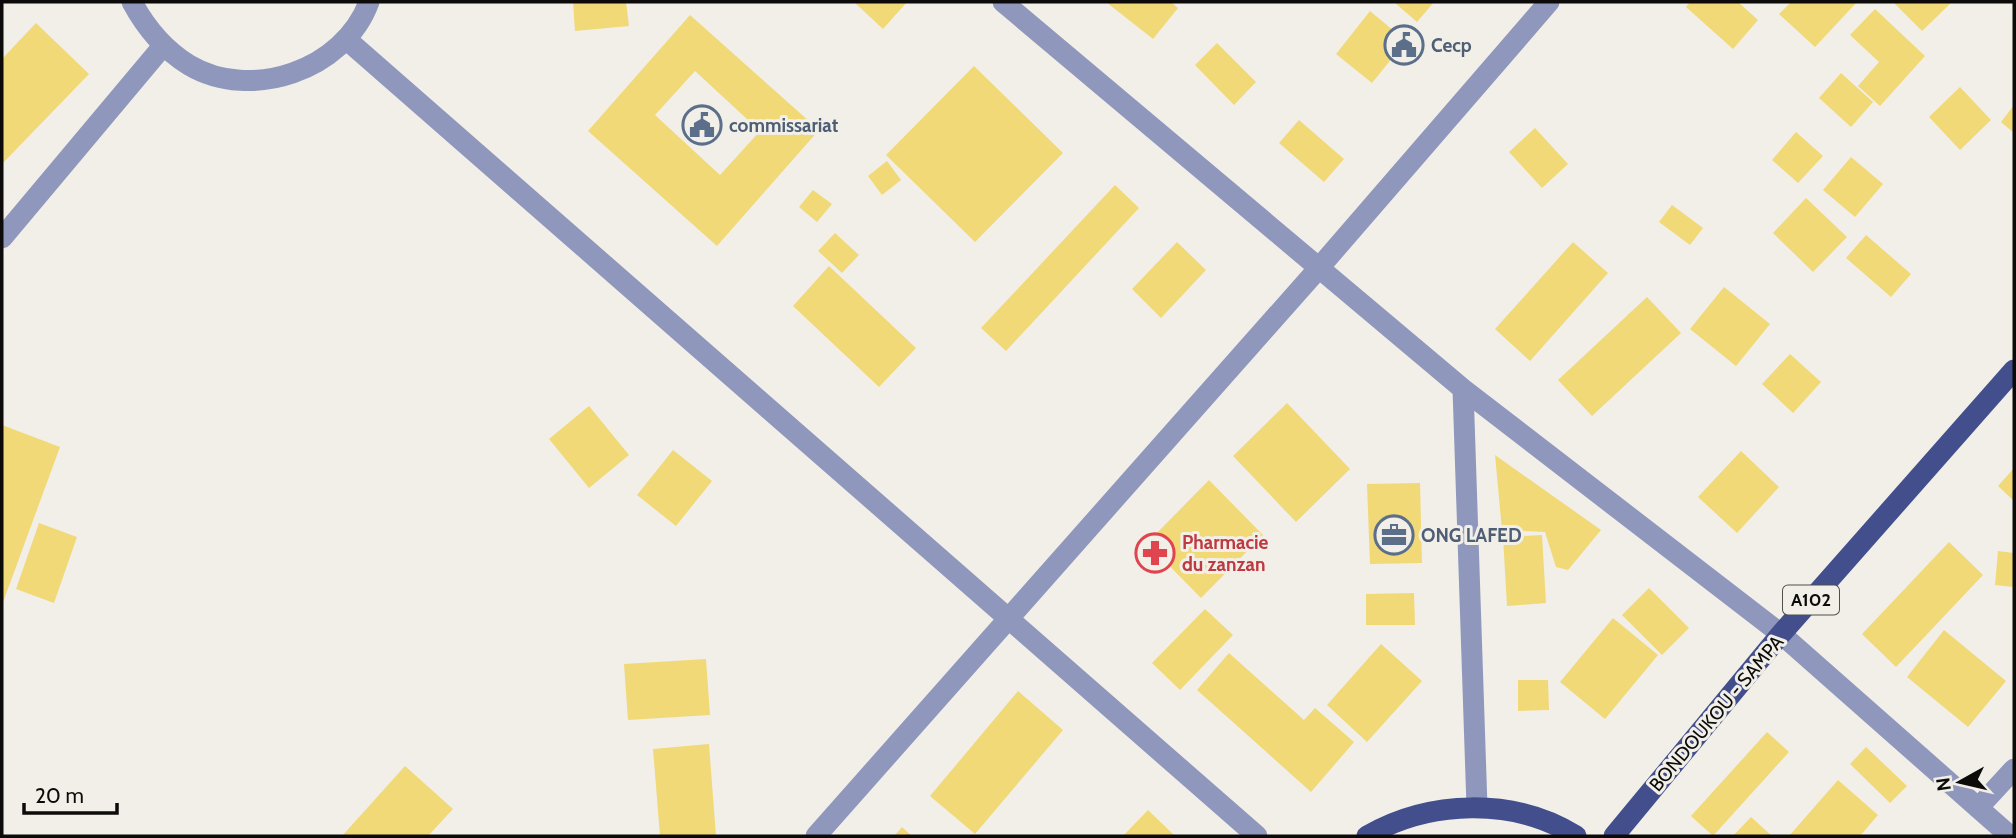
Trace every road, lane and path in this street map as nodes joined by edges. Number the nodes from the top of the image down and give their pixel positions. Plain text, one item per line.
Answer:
1 (132, 2) edge
2 (369, 2) edge
3 (1003, 2) edge
4 (1549, 2) edge
5 (346, 39) junction
6 (163, 46) junction
7 (2, 238) edge
8 (1318, 269) junction
9 (2014, 370) edge
10 (1463, 389) junction
11 (1009, 619) junction
12 (1781, 634) junction
13 (2014, 769) edge
14 (1477, 807) junction
15 (1978, 808) junction
16 (816, 836) edge
17 (1257, 836) edge
18 (1367, 836) edge
19 (1576, 836) edge
20 (1614, 836) edge
21 (2010, 836) edge

1 - 6 street
2 - 5 street
3 - 8 street
4 - 8 street
5 - 6 street
5 - 11 street
6 - 7 street
8 - 10 street
8 - 11 street
9 - 12 main road, BONDOUKOU - SAMPA / A102
10 - 12 street
10 - 14 street
11 - 16 street
11 - 17 street
12 - 15 street
12 - 20 main road, BONDOUKOU - SAMPA / A102
13 - 15 street
14 - 18 main road
14 - 19 main road
15 - 21 street

